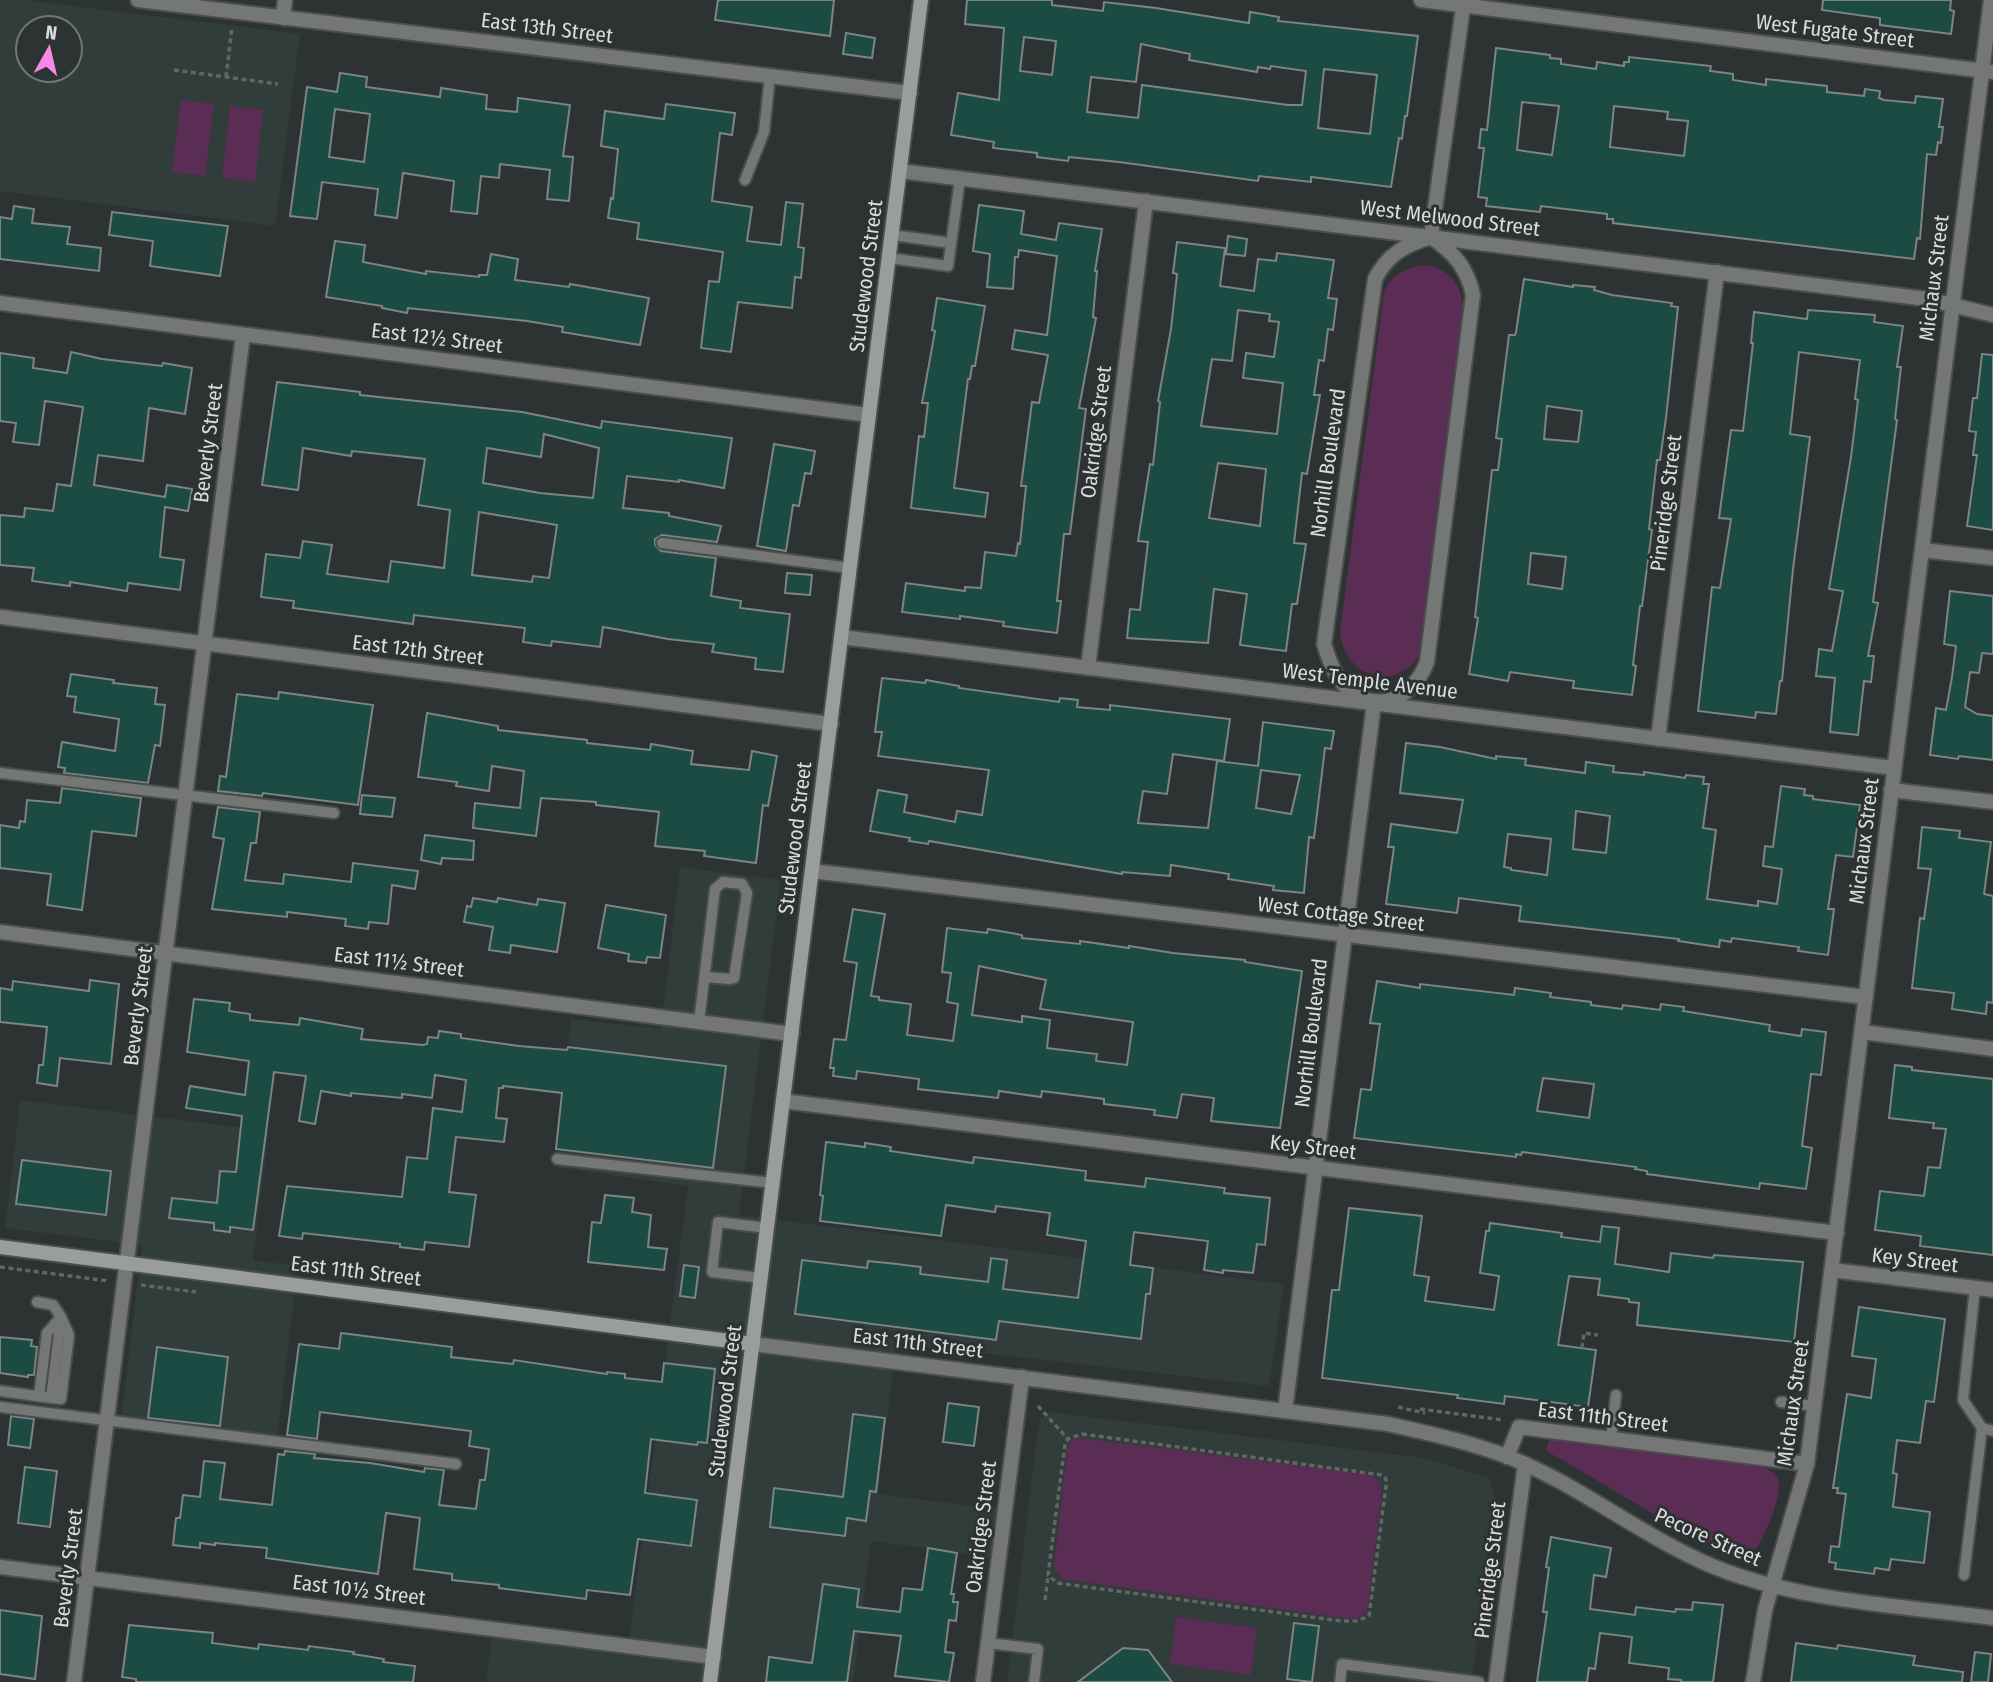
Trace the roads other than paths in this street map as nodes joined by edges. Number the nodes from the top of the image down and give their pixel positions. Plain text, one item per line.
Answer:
1 (138, 0) edge
2 (285, 0) edge
3 (921, 0) edge
4 (1421, 0) edge
5 (1991, 0) edge
6 (1463, 3) edge
7 (283, 18) junction
8 (1987, 71) edge
9 (770, 76) junction
10 (910, 93) junction
11 (900, 171) junction
12 (960, 179) junction
13 (745, 180) dead end
14 (1146, 201) junction
15 (892, 234) junction
16 (1431, 237) junction
17 (951, 243) junction
18 (889, 258) junction
19 (1717, 272) junction
20 (0, 303) edge
21 (1952, 304) junction
22 (1993, 316) edge
23 (243, 335) junction
24 (869, 415) junction
25 (662, 543) dead end
26 (1922, 550) junction
27 (1993, 558) edge
28 (850, 568) junction
29 (0, 617) edge
30 (841, 637) junction
31 (204, 643) junction
32 (1087, 668) junction
33 (1374, 703) junction
34 (831, 724) junction
35 (1658, 739) junction
36 (1894, 768) junction
37 (0, 773) edge
38 (1891, 790) junction
39 (186, 796) junction
40 (1993, 802) edge
41 (334, 813) dead end
42 (812, 871) junction
43 (0, 932) edge
44 (1344, 936) junction
45 (166, 953) junction
46 (705, 976) junction
47 (1866, 997) junction
48 (699, 1022) junction
49 (1862, 1032) junction
50 (792, 1034) junction
51 (1993, 1049) edge
52 (783, 1101) junction
53 (557, 1159) dead end
54 (1315, 1168) junction
55 (773, 1183) junction
56 (767, 1228) junction
57 (1838, 1233) junction
58 (0, 1247) edge
59 (127, 1262) junction
60 (1832, 1270) junction
61 (761, 1278) junction
62 (1975, 1288) junction
63 (1993, 1290) edge
64 (37, 1302) dead end
65 (61, 1317) junction
66 (753, 1344) junction
67 (1022, 1377) junction
68 (0, 1391) edge
69 (1616, 1395) dead end
70 (45, 1397) junction
71 (1781, 1402) dead end
72 (1815, 1406) junction
73 (0, 1407) edge
74 (1285, 1410) junction
75 (108, 1421) junction
76 (1988, 1430) edge
77 (1611, 1439) junction
78 (1507, 1457) junction
79 (456, 1464) dead end
80 (1525, 1464) junction
81 (1807, 1464) junction
82 (0, 1567) edge
83 (1964, 1575) dead end
84 (88, 1577) junction
85 (1771, 1587) junction
86 (1993, 1618) edge
87 (988, 1643) junction
88 (714, 1657) junction
89 (74, 1682) edge
90 (710, 1682) edge
91 (983, 1682) edge
92 (1034, 1682) edge
93 (1340, 1682) edge
94 (1479, 1682) edge
95 (1496, 1682) edge
96 (1753, 1682) edge

1 - 7 street, East 13th Street
2 - 7 street
3 - 10 main road, Studewood Street
4 - 6 street, West Fugate Street
5 - 8 street, Michaux Street
6 - 8 street, West Fugate Street
6 - 16 street
7 - 9 street, East 13th Street
8 - 21 street, Michaux Street
9 - 10 street, East 13th Street
9 - 13 lane
10 - 11 main road, Studewood Street
11 - 12 street, West Melwood Street
11 - 15 main road, Studewood Street
12 - 14 street, West Melwood Street
12 - 17 lane
14 - 16 street, West Melwood Street
14 - 32 street, Oakridge Street
15 - 17 lane
15 - 18 main road, Studewood Street
16 - 19 street, West Melwood Street
16 - 33 street
16 - 33 street, Norhill Boulevard
17 - 18 lane
18 - 24 main road, Studewood Street
19 - 21 street, West Melwood Street
19 - 35 street, Pineridge Street
20 - 23 street, East 12½ Street
21 - 22 street, West Melwood Street
21 - 26 street, Michaux Street
23 - 24 street, East 12½ Street
23 - 31 street, Beverly Street
24 - 28 main road, Studewood Street
25 - 28 lane
26 - 27 street
26 - 36 street, Michaux Street
28 - 30 main road, Studewood Street
29 - 31 street, East 12th Street
30 - 32 street, West Temple Avenue
30 - 34 main road, Studewood Street
31 - 34 street, East 12th Street
31 - 39 street, Beverly Street
32 - 33 street, West Temple Avenue
33 - 35 street, West Temple Avenue
33 - 44 street, Norhill Boulevard
34 - 42 main road, Studewood Street
35 - 36 street, West Temple Avenue
36 - 38 street, Michaux Street
37 - 39 lane
38 - 40 street
38 - 47 street, Michaux Street
39 - 41 lane
39 - 45 street, Beverly Street
42 - 44 street, West Cottage Street
42 - 50 main road, Studewood Street
43 - 45 street, East 11½ Street
44 - 47 street, West Cottage Street
44 - 54 street, Norhill Boulevard
45 - 48 street, East 11½ Street
45 - 59 street, Beverly Street
46 - 46 lane
46 - 48 lane
47 - 49 street, Michaux Street
48 - 50 street, East 11½ Street
49 - 51 street
49 - 57 street, Michaux Street
50 - 52 main road, Studewood Street
52 - 54 street, Key Street
52 - 55 main road, Studewood Street
53 - 55 lane
54 - 57 street, Key Street
54 - 74 street, Norhill Boulevard
55 - 56 main road, Studewood Street
56 - 61 main road, Studewood Street
56 - 61 lane
57 - 60 street, Michaux Street
58 - 59 main road, East 11th Street
59 - 66 main road, East 11th Street
59 - 75 street, Beverly Street
60 - 62 street, Key Street
60 - 72 street, Michaux Street
61 - 66 main road, Studewood Street
62 - 63 street, Key Street
62 - 76 lane
64 - 65 lane
65 - 70 lane
65 - 70 lane
66 - 67 street, East 11th Street
66 - 88 main road, Studewood Street
67 - 74 street, East 11th Street
67 - 87 street, Oakridge Street
68 - 70 lane
69 - 77 lane
71 - 72 lane
72 - 81 street, Michaux Street
73 - 75 lane
74 - 78 street, East 11th Street
75 - 79 lane
75 - 84 street, Beverly Street
76 - 83 lane
77 - 78 street, East 11th Street
77 - 81 street, East 11th Street
78 - 80 street, Pecore Street
80 - 85 street, Pecore Street
80 - 95 street, Pineridge Street
81 - 85 street, Michaux Street
82 - 84 street, East 10½ Street
84 - 88 street, East 10½ Street
84 - 89 street, Beverly Street
85 - 86 street, Pecore Street
85 - 96 street, Michaux Street
87 - 91 street, Oakridge Street
87 - 92 lane
88 - 90 main road, Studewood Street
93 - 94 lane

